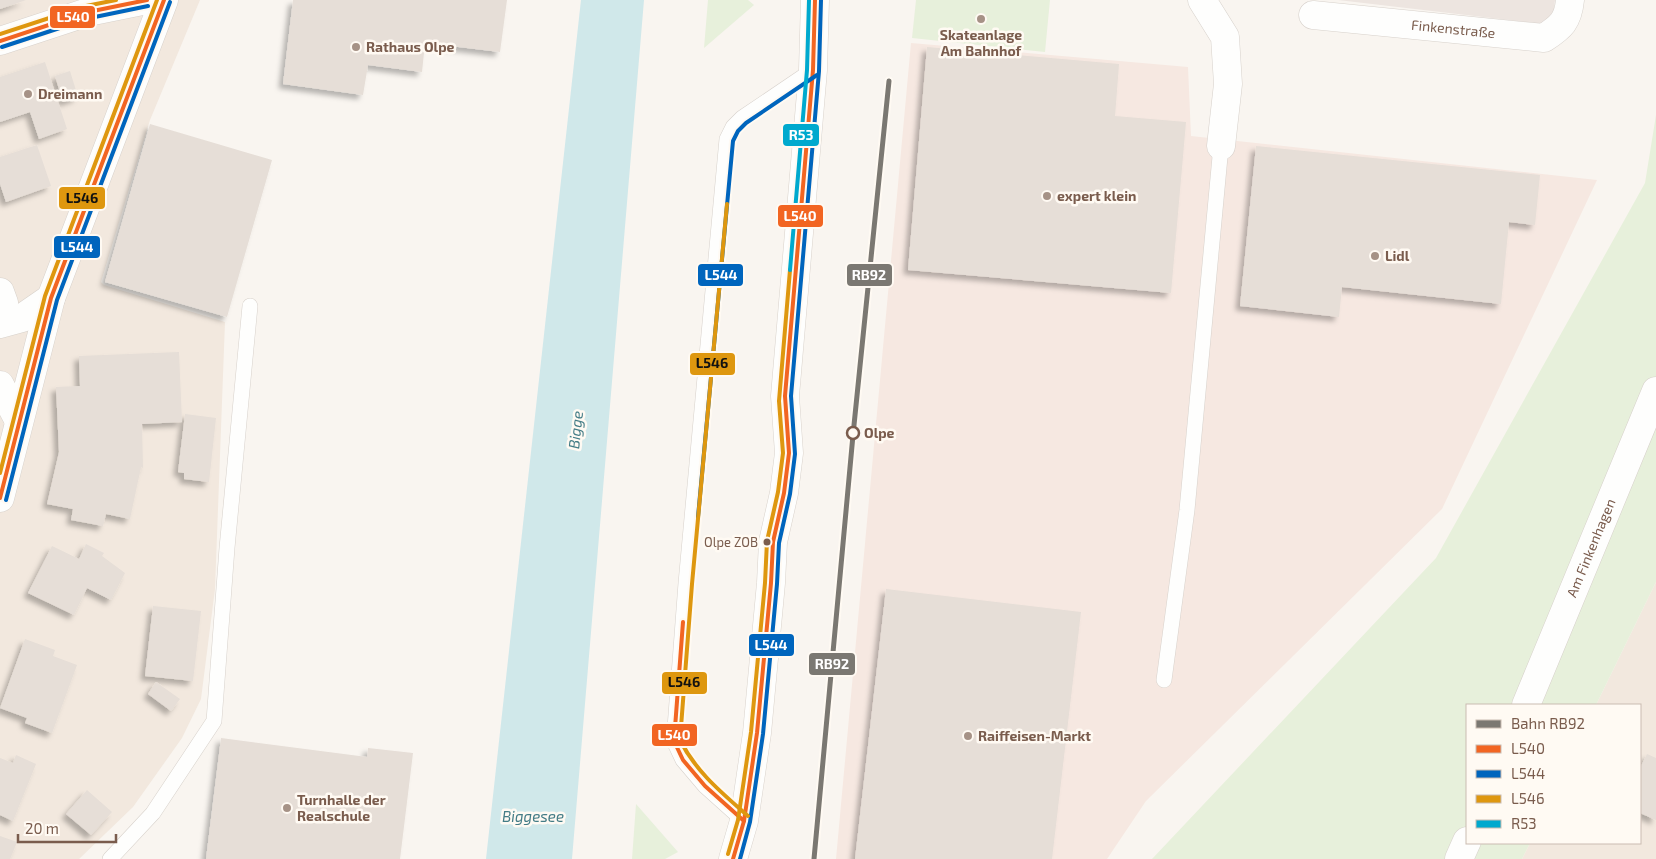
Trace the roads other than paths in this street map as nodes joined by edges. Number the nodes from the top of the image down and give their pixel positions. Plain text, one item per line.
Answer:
1 (147, 0) edge
2 (164, 0) edge
3 (816, 0) edge
4 (1202, 0) edge
5 (1570, 0) edge
6 (1313, 15) dead end
7 (0, 41) edge
8 (812, 70) junction
9 (1222, 146) joint
10 (51, 298) junction
11 (1, 306) edge
12 (250, 306) dead end
13 (0, 385) edge
14 (1656, 391) edge
15 (19, 421) junction
16 (0, 498) edge
17 (1164, 680) dead end
18 (1526, 704) edge
19 (744, 821) junction
20 (1466, 843) edge
21 (110, 859) edge
22 (733, 859) edge
23 (1459, 859) edge

1 - 7 street
2 - 10 street
3 - 8 street
4 - 9 street
5 - 6 street, Finkenstraße
8 - 19 street
8 - 19 lane
9 - 17 lane
10 - 11 street
10 - 15 street
12 - 21 lane
13 - 15 street
14 - 18 street, Am Finkenhagen
15 - 16 street
19 - 22 street
20 - 23 street

